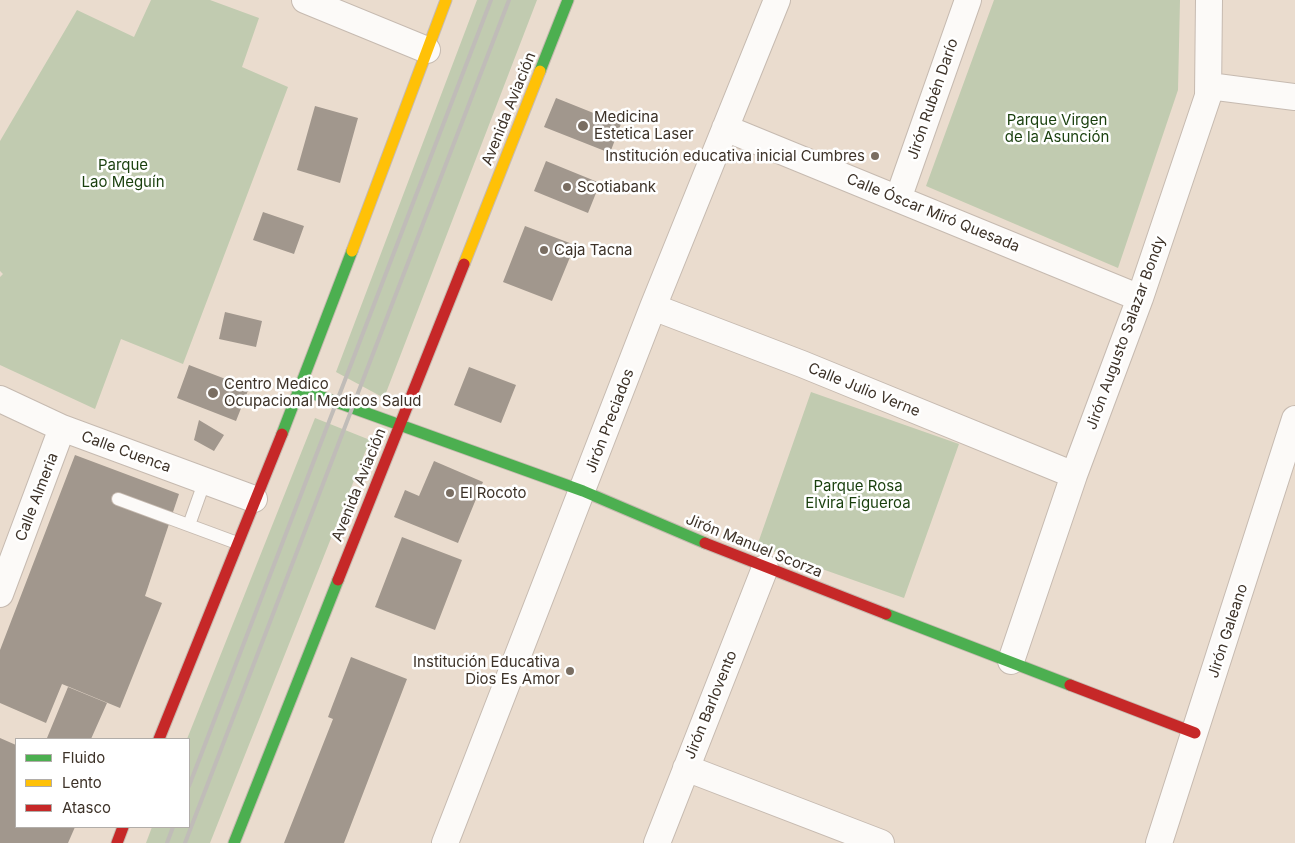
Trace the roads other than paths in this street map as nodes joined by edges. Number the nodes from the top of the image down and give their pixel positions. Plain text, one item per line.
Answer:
1 (305, 0) edge
2 (446, 0) edge
3 (568, 0) edge
4 (778, 0) edge
5 (968, 0) edge
6 (1209, 0) edge
7 (427, 50) junction
8 (1209, 86) junction
9 (1295, 97) edge
10 (725, 128) junction
11 (898, 199) junction
12 (1140, 298) junction
13 (653, 307) junction
14 (300, 389) junction
15 (0, 400) edge
16 (1295, 419) edge
17 (400, 424) junction
18 (62, 428) junction
19 (1074, 475) junction
20 (205, 480) junction
21 (583, 490) junction
22 (118, 499) dead end
23 (254, 499) junction
24 (189, 525) junction
25 (237, 543) junction
26 (765, 568) junction
27 (0, 594) edge
28 (1011, 661) junction
29 (1195, 733) junction
30 (158, 738) edge
31 (686, 768) junction
32 (124, 828) edge
33 (117, 843) edge
34 (234, 843) edge
35 (445, 843) edge
36 (657, 843) edge
37 (881, 843) edge
38 (1159, 843) edge

1 - 7 street
2 - 7 main road
3 - 17 main road, Avenida Aviación
4 - 10 street, Jirón Preciados
5 - 11 street, Jirón Rubén Darío
6 - 8 street, Jirón Augusto Salazar Bondy
7 - 14 main road
8 - 9 street
8 - 12 street, Jirón Augusto Salazar Bondy
10 - 11 street, Calle Óscar Miró Quesada
10 - 13 street, Jirón Preciados
11 - 12 street, Calle Óscar Miró Quesada
12 - 19 street, Jirón Augusto Salazar Bondy
13 - 19 street, Calle Julio Verne
13 - 21 street, Jirón Preciados
14 - 17 main road, Jirón Manuel Scorza
14 - 23 main road
15 - 18 street, Calle Cuenca
16 - 29 street, Jirón Galeano
17 - 21 main road, Jirón Manuel Scorza
17 - 34 main road, Avenida Aviación
18 - 20 street, Calle Cuenca
18 - 27 street, Calle Almeria
19 - 28 street, Jirón Augusto Salazar Bondy
20 - 23 street, Calle Cuenca
20 - 24 lane
21 - 26 main road, Jirón Manuel Scorza
21 - 35 street, Jirón Preciados
22 - 24 lane
23 - 25 main road
24 - 25 lane
25 - 30 main road
26 - 28 main road, Jirón Manuel Scorza
26 - 31 street, Jirón Barlovento
28 - 29 main road, Jirón Manuel Scorza
29 - 38 street, Jirón Galeano
31 - 36 street, Jirón Barlovento
31 - 37 street
32 - 33 main road

